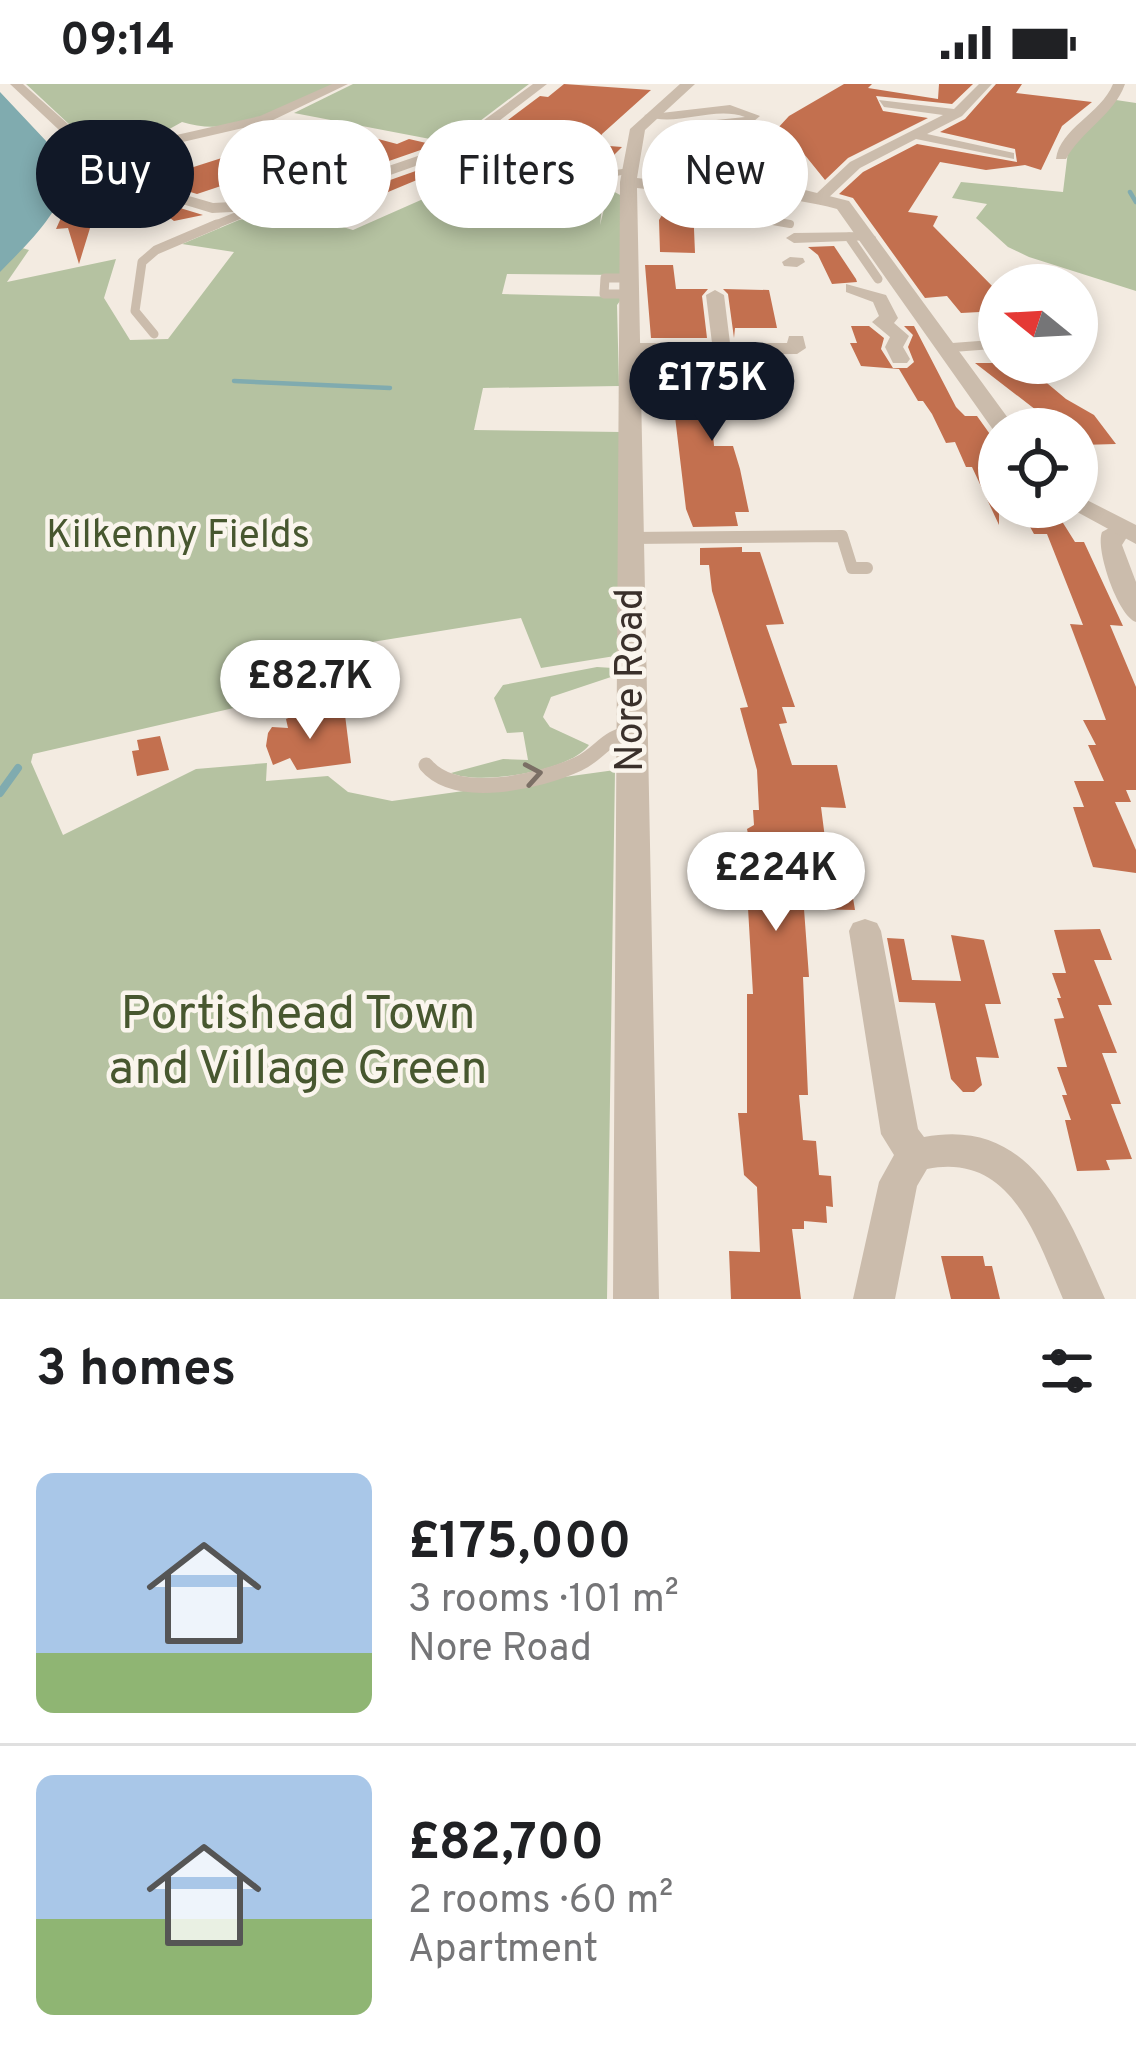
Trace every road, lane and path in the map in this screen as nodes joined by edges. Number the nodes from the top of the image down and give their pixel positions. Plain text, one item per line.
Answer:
1 (16, 84) edge
2 (342, 84) edge
3 (541, 84) edge
4 (688, 84) edge
5 (986, 84) edge
6 (1119, 84) edge
7 (884, 103) dead end
8 (957, 113) junction
9 (651, 115) junction
10 (55, 120) edge
11 (494, 120) edge
12 (750, 120) edge
13 (194, 135) edge
14 (919, 136) junction
15 (1060, 147) dead end
16 (999, 155) dead end
17 (618, 182) edge
18 (628, 183) junction
19 (642, 184) edge
20 (808, 194) edge
21 (821, 197) junction
22 (808, 205) edge
23 (848, 210) junction
24 (218, 224) edge
25 (783, 228) edge
26 (792, 231) junction
27 (858, 237) junction
28 (795, 264) dead end
29 (878, 279) dead end
30 (852, 288) dead end
31 (715, 295) dead end
32 (924, 317) junction
33 (889, 318) junction
34 (154, 334) dead end
35 (796, 340) dead end
36 (978, 346) edge
37 (946, 348) junction
38 (631, 349) junction
39 (722, 350) junction
40 (900, 359) dead end
41 (989, 408) edge
42 (1098, 514) edge
43 (1128, 532) edge
44 (631, 538) junction
45 (866, 568) dead end
46 (1136, 614) edge
47 (633, 733) junction
48 (440, 796) dead end
49 (865, 931) dead end
50 (915, 1155) junction
51 (636, 1299) edge
52 (874, 1299) edge
53 (1084, 1299) edge

1 - 10 street
2 - 13 street
3 - 11 street
4 - 9 street, Nore Road
5 - 8 street
6 - 15 street
7 - 8 street
8 - 14 street
9 - 12 street
9 - 18 street, Nore Road
14 - 16 street
14 - 21 street
17 - 18 street
18 - 19 street
18 - 38 street, Nore Road
20 - 21 street
21 - 23 street
22 - 23 street
23 - 27 street
24 - 34 lane
25 - 26 lane
26 - 27 street
26 - 28 street
27 - 29 lane
27 - 32 street
30 - 33 street
31 - 39 street
32 - 33 street
32 - 37 street
33 - 40 street
35 - 39 street
36 - 37 lane
37 - 41 street
38 - 39 street
38 - 44 street, Nore Road
42 - 43 street
43 - 46 street
44 - 45 lane
44 - 47 street, Nore Road
48 -> 47 lane
47 - 51 street, Nore Road
49 - 50 street
50 - 52 street
50 - 53 street

